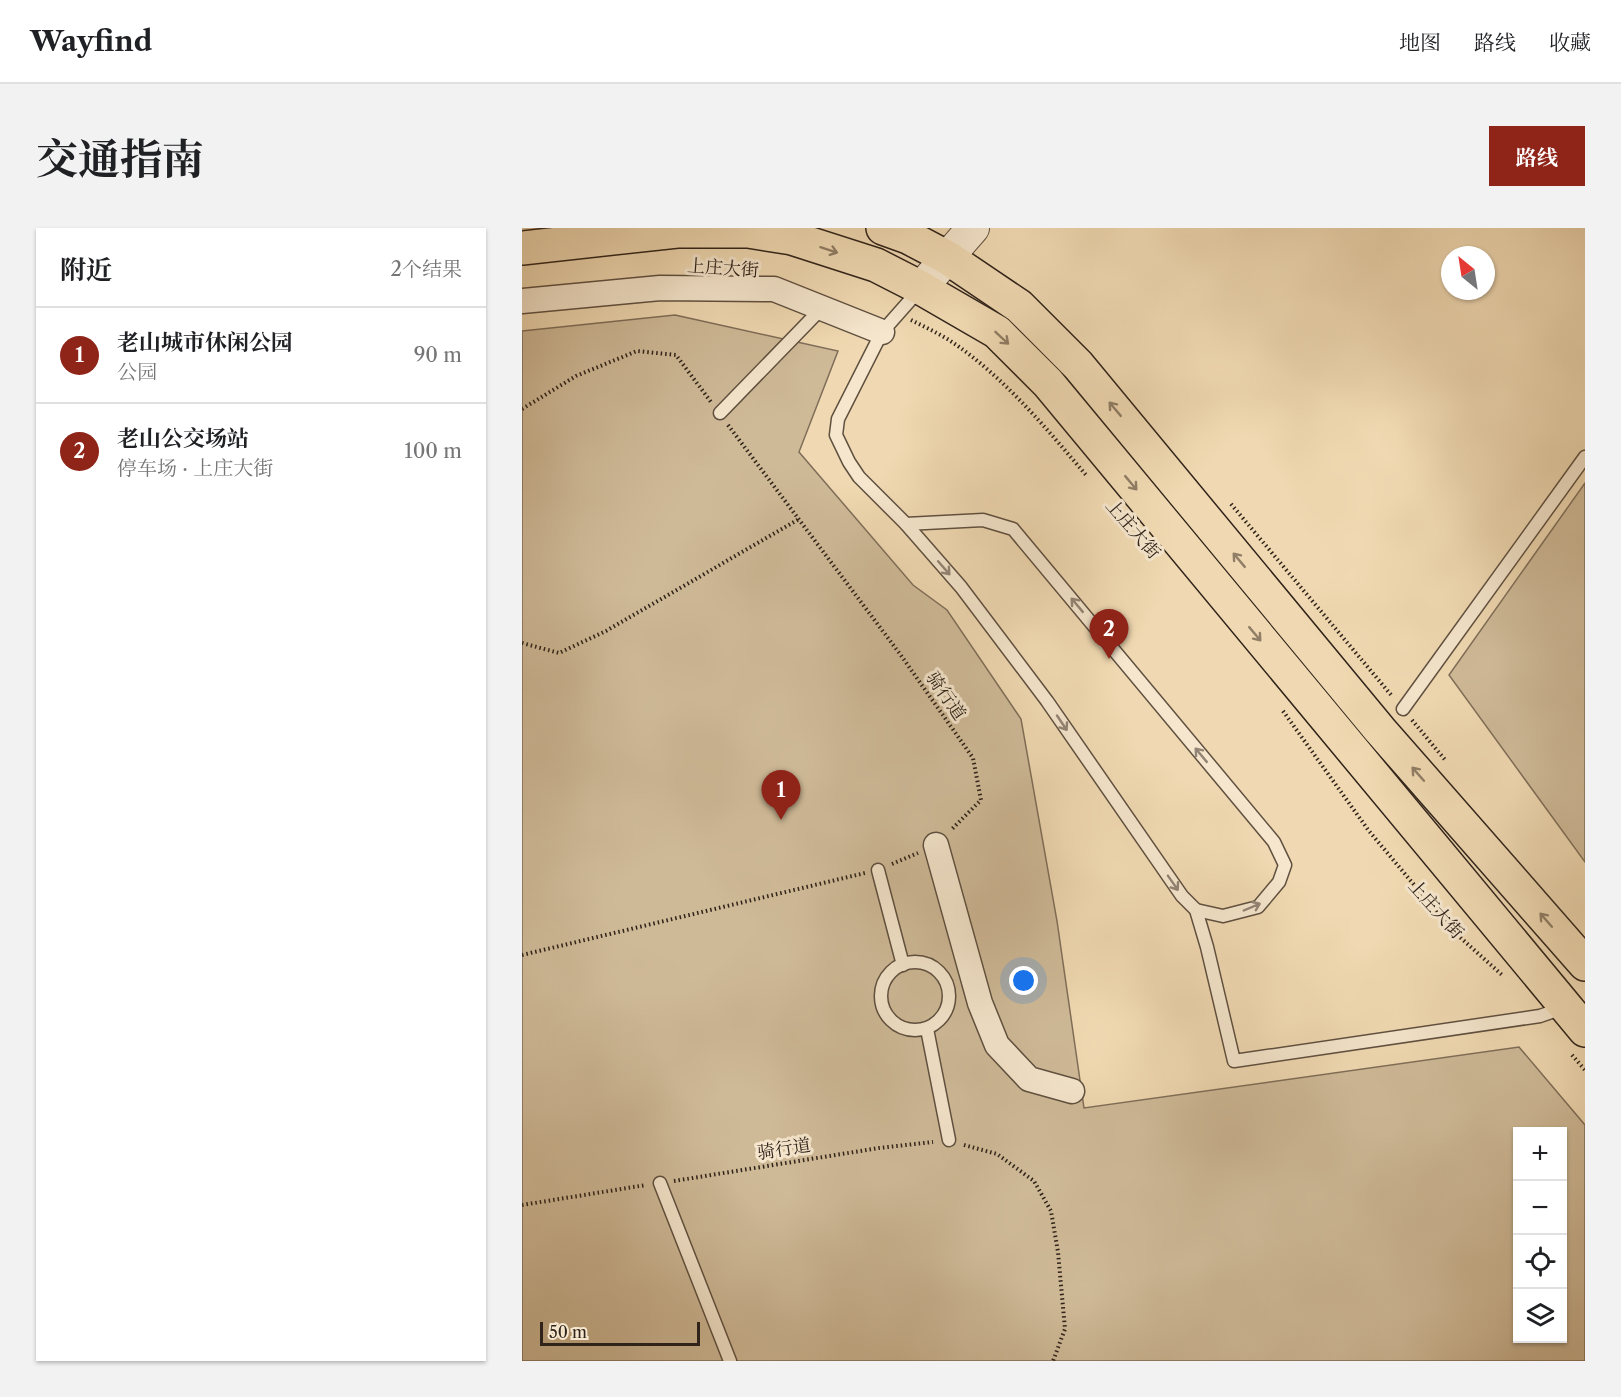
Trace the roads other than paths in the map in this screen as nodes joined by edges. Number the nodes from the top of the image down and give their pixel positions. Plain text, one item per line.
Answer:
1 (883, 228) edge
2 (973, 228) edge
3 (522, 248) edge
4 (948, 258) junction
5 (921, 288) junction
6 (522, 301) edge
7 (822, 308) junction
8 (882, 332) junction
9 (720, 413) road end
10 (1585, 457) edge
11 (906, 524) junction
12 (1403, 709) dead end
13 (936, 844) road end
14 (878, 870) road end
15 (1196, 910) junction
16 (1585, 964) edge
17 (903, 965) junction
18 (1572, 1028) edge
19 (927, 1029) junction
20 (1072, 1091) dead end
21 (949, 1140) road end
22 (660, 1183) road end
23 (730, 1361) edge

1 - 4 main road
2 - 4 street
3 -> 5 main road, 上庄大街
4 - 5 street
16 -> 4 main road
5 - 8 lane
5 -> 18 main road, 上庄大街
6 - 7 street
7 - 8 street
7 - 9 lane
8 - 11 lane
10 - 12 lane
11 -> 15 lane
15 -> 11 lane
13 - 20 street
14 - 17 lane
15 - 18 lane
17 - 19 lane
17 - 19 lane
19 - 21 lane
22 - 23 lane

